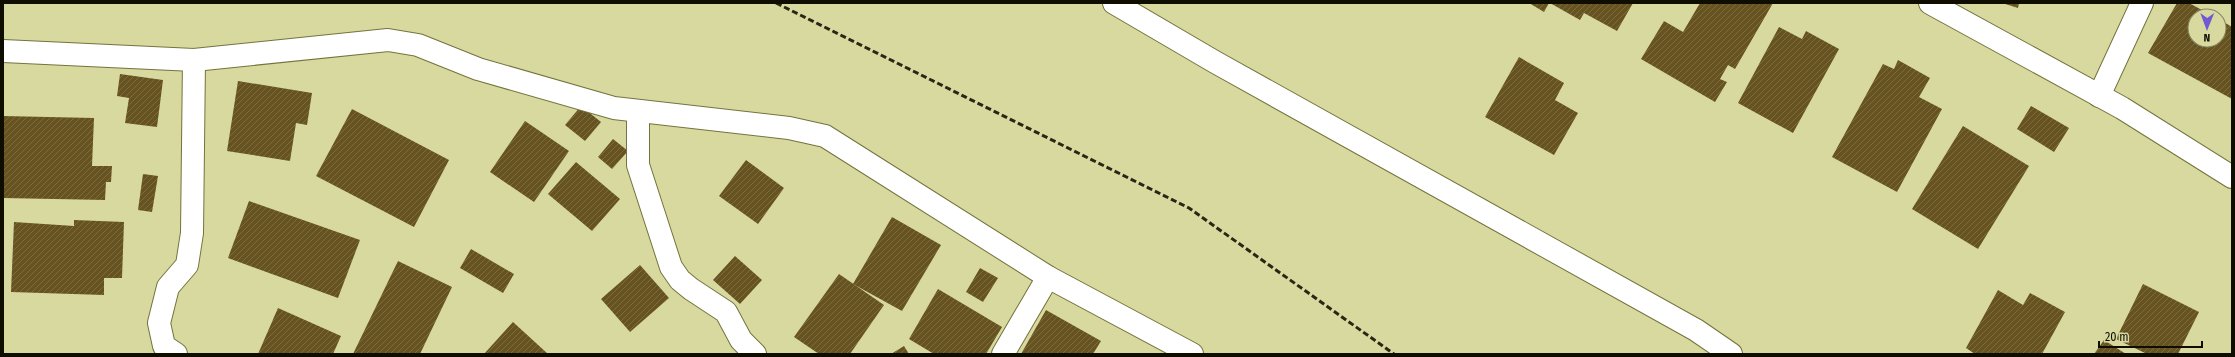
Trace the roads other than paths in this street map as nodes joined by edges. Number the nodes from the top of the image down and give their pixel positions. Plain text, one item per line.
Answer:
1 (1114, 3) edge
2 (1930, 3) edge
3 (2142, 3) edge
4 (3, 51) edge
5 (194, 60) junction
6 (2099, 96) junction
7 (638, 112) junction
8 (2232, 177) edge
9 (1048, 277) junction
10 (176, 354) edge
11 (755, 354) edge
12 (1003, 354) edge
13 (1192, 354) edge
14 (1731, 354) edge

1 - 14 street
2 - 6 street
3 - 6 street
4 - 5 street
5 - 7 street
5 - 10 street
6 - 8 street
7 - 9 street
7 - 11 street
9 - 12 street
9 - 13 street

